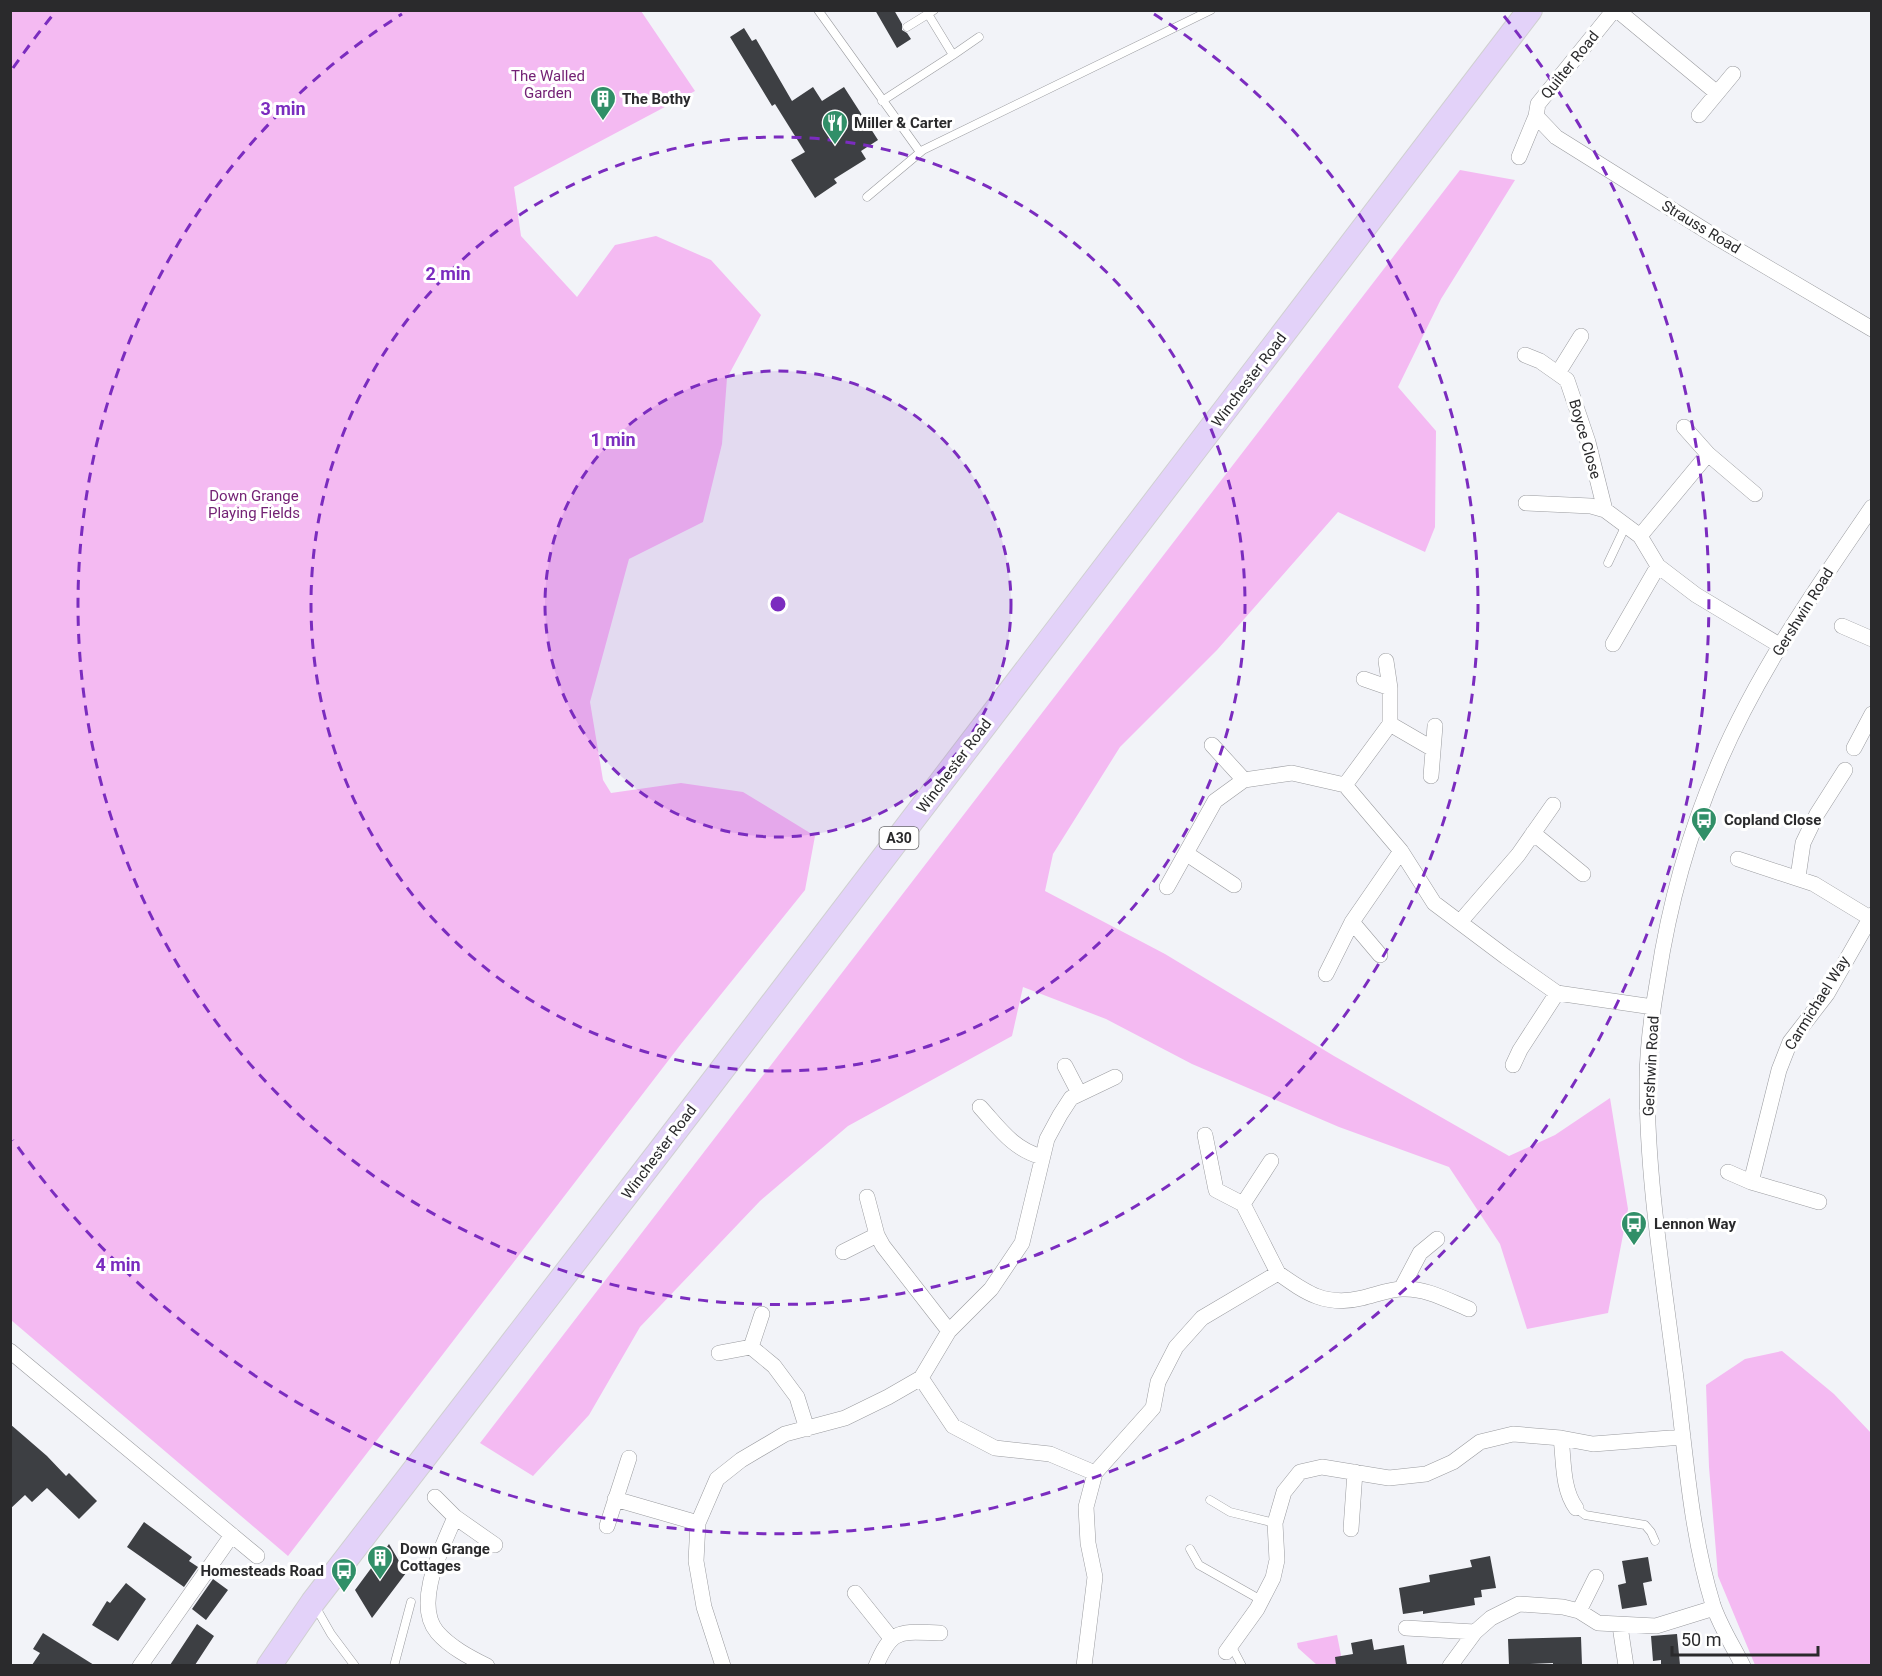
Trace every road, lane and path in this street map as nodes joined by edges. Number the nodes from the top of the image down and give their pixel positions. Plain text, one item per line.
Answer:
1 (818, 10) edge
2 (1211, 10) edge
3 (1530, 10) edge
4 (1616, 10) edge
5 (931, 12) edge
6 (907, 27) dead end
7 (979, 36) dead end
8 (953, 55) junction
9 (1733, 74) dead end
10 (1717, 93) junction
11 (882, 100) junction
12 (1699, 115) dead end
13 (1536, 116) junction
14 (920, 152) junction
15 (1519, 157) dead end
16 (867, 197) dead end
17 (1872, 328) edge
18 (1581, 336) dead end
19 (1525, 355) dead end
20 (1558, 372) junction
21 (1684, 427) dead end
22 (1708, 454) junction
23 (1755, 494) dead end
24 (1526, 503) dead end
25 (1872, 507) edge
26 (1605, 510) junction
27 (1626, 525) junction
28 (1640, 536) junction
29 (1608, 563) dead end
30 (1658, 566) junction
31 (1842, 626) dead end
32 (1872, 639) edge
33 (1613, 644) dead end
34 (1780, 646) junction
35 (1386, 661) dead end
36 (1364, 679) dead end
37 (1390, 688) junction
38 (1872, 714) edge
39 (1389, 724) junction
40 (1435, 726) dead end
41 (1212, 745) dead end
42 (1854, 748) dead end
43 (1433, 749) junction
44 (1845, 770) dead end
45 (1431, 776) dead end
46 (1244, 780) junction
47 (1345, 784) junction
48 (1553, 805) dead end
49 (1533, 833) junction
50 (1401, 851) junction
51 (1187, 854) junction
52 (1738, 859) dead end
53 (1583, 874) dead end
54 (1798, 877) junction
55 (1234, 885) dead end
56 (1167, 887) dead end
57 (1871, 916) edge
58 (1352, 922) junction
59 (1460, 922) junction
60 (1866, 936) edge
61 (1380, 955) dead end
62 (1326, 974) dead end
63 (1557, 993) junction
64 (1653, 1007) junction
65 (1065, 1065) dead end
66 (1513, 1065) dead end
67 (1115, 1077) dead end
68 (1079, 1093) junction
69 (980, 1107) dead end
70 (1205, 1135) dead end
71 (1042, 1157) junction
72 (1271, 1161) dead end
73 (1728, 1172) dead end
74 (1751, 1182) junction
75 (867, 1197) dead end
76 (1819, 1202) dead end
77 (1242, 1204) junction
78 (877, 1234) junction
79 (1437, 1239) dead end
80 (843, 1252) dead end
81 (1278, 1273) junction
82 (1401, 1289) junction
83 (1469, 1309) dead end
84 (762, 1314) dead end
85 (949, 1331) junction
86 (751, 1347) junction
87 (10, 1351) edge
88 (719, 1353) dead end
89 (921, 1378) junction
90 (807, 1429) junction
91 (1683, 1437) junction
92 (1561, 1438) junction
93 (629, 1458) dead end
94 (1354, 1472) junction
95 (1095, 1473) junction
96 (435, 1497) dead end
97 (615, 1499) junction
98 (1210, 1500) dead end
99 (1576, 1508) joint
100 (455, 1517) junction
101 (698, 1523) junction
102 (1275, 1523) junction
103 (607, 1526) dead end
104 (1351, 1529) dead end
105 (232, 1535) junction
106 (1655, 1541) dead end
107 (495, 1545) dead end
108 (1190, 1549) dead end
109 (256, 1556) dead end
110 (1596, 1577) dead end
111 (855, 1593) dead end
112 (1261, 1600) junction
113 (313, 1602) junction
114 (411, 1602) dead end
115 (1714, 1608) junction
116 (1579, 1611) junction
117 (1620, 1626) junction
118 (1406, 1628) dead end
119 (1475, 1632) junction
120 (939, 1633) dead end
121 (891, 1638) junction
122 (1229, 1650) joint
123 (484, 1664) edge
124 (140, 1665) edge
125 (269, 1665) edge
126 (355, 1665) edge
127 (394, 1665) edge
128 (723, 1665) edge
129 (876, 1665) edge
130 (1084, 1665) edge
131 (1242, 1665) edge
132 (1450, 1665) edge
133 (1626, 1665) edge
134 (1743, 1665) edge

1 - 11 lane
2 - 14 lane
3 - 113 main road, Winchester Road / A30
4 - 10 street, Quilter Road
4 - 13 street, Quilter Road
5 - 6 lane
5 - 8 lane
7 - 8 lane
8 - 11 lane
9 - 10 street
10 - 12 street
11 - 14 lane
13 - 15 street, Quilter Road
13 - 17 street, Strauss Road
14 - 16 lane
18 - 20 street
19 - 20 street
20 - 26 street, Boyce Close
21 - 22 street
22 - 23 street
22 - 28 street
24 - 26 street
25 - 34 street, Gershwin Road
26 - 27 street
27 - 28 street
27 - 29 lane
28 - 30 street
30 - 33 street
30 - 34 street
31 - 32 street
34 - 64 street, Gershwin Road
35 - 37 street
36 - 37 street
37 - 39 street
38 - 42 street
39 - 43 street
39 - 47 street
40 - 43 street
41 - 46 street
43 - 45 street
44 - 54 street
46 - 47 street
46 - 51 street
47 - 50 street
48 - 49 street
49 - 53 street
49 - 59 street
50 - 58 street
50 - 59 street
51 - 55 street
51 - 56 street
52 - 54 street, Carmichael Way
54 - 57 street, Carmichael Way
57 - 60 street, Carmichael Way
58 - 61 street
58 - 62 street
59 - 63 street
60 - 74 street, Carmichael Way
63 - 64 street
63 - 66 street
64 - 91 street, Gershwin Road
65 - 68 street
67 - 68 street
68 - 71 street
69 - 71 street
70 - 77 street
71 - 85 street
72 - 77 street
73 - 74 street
74 - 76 street
75 - 78 street
77 - 81 street
78 - 80 street
78 - 85 street
79 - 82 street
81 - 82 street
81 - 95 street
82 - 83 street
84 - 86 street
85 - 89 street
86 - 88 street
86 - 90 street
87 - 105 street
89 - 90 street
89 - 95 street
90 - 101 street
91 - 92 street
91 - 115 street, Gershwin Road
92 - 94 street
92 - 99 street
93 - 97 street
94 - 102 street
94 - 104 street
95 - 130 street
96 - 100 street
97 - 101 street
97 - 103 street
98 - 102 lane
99 - 106 lane
100 - 107 street
100 - 123 street
101 - 128 street
102 - 112 street
105 - 109 street
105 - 124 street
108 - 112 lane
110 - 116 street
111 - 121 street
112 - 122 street
113 - 125 main road, Winchester Road / A30
113 - 126 lane
114 - 127 lane
115 - 117 street
115 - 134 street, Gershwin Road
116 - 117 street
116 - 119 street
117 - 133 street
118 - 119 street
119 - 132 street
120 - 121 street
121 - 129 street
122 - 131 lane

